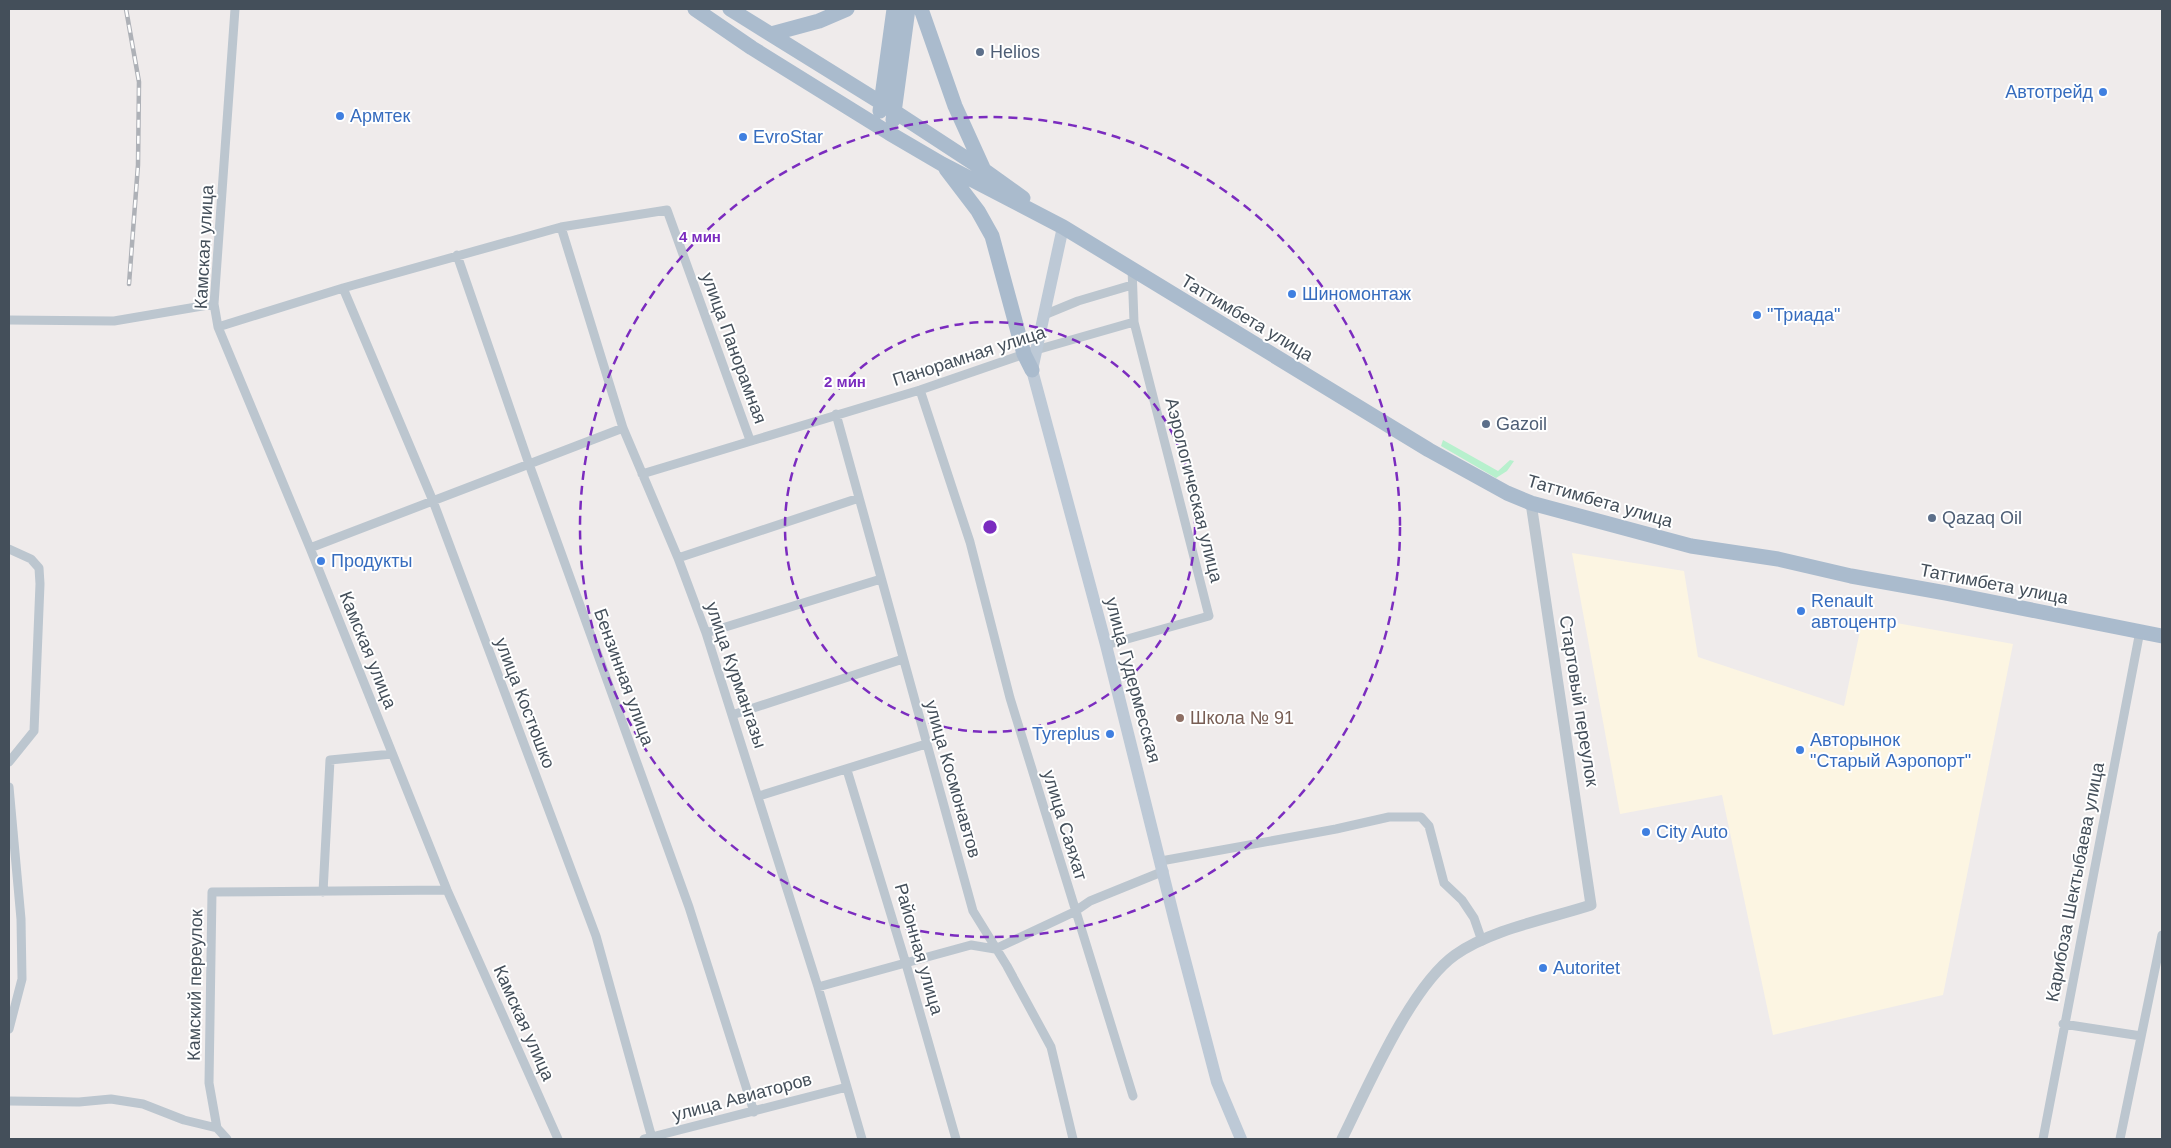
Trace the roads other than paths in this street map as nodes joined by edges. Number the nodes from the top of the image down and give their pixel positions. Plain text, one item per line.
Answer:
1 (235, 9) edge
2 (695, 9) edge
3 (730, 9) edge
4 (847, 9) edge
5 (894, 9) edge
6 (908, 9) edge
7 (921, 9) edge
8 (771, 34) junction
9 (889, 108) junction
10 (875, 124) junction
11 (889, 133) junction
12 (942, 164) junction
13 (984, 170) junction
14 (561, 227) junction
15 (1062, 227) junction
16 (457, 255) junction
17 (1132, 268) junction
18 (1132, 285) junction
19 (343, 288) junction
20 (214, 304) junction
21 (1044, 315) junction
22 (9, 320) edge
23 (1134, 322) junction
24 (218, 327) junction
25 (1030, 352) junction
26 (1032, 370) joint
27 (920, 390) junction
28 (836, 414) junction
29 (623, 428) junction
30 (750, 440) junction
31 (530, 464) junction
32 (642, 474) junction
33 (858, 498) junction
34 (433, 501) junction
35 (1531, 503) junction
36 (310, 548) junction
37 (9, 549) edge
38 (678, 558) junction
39 (881, 579) junction
40 (2140, 631) junction
41 (706, 633) junction
42 (2162, 636) edge
43 (1106, 645) junction
44 (903, 659) junction
45 (732, 715) junction
46 (926, 744) junction
47 (392, 754) junction
48 (9, 762) edge
49 (847, 770) junction
50 (9, 787) edge
51 (759, 796) junction
52 (1163, 866) junction
53 (447, 890) junction
54 (323, 892) junction
55 (1074, 912) junction
56 (2162, 935) edge
57 (1482, 941) junction
58 (995, 949) junction
59 (906, 964) junction
60 (818, 987) junction
61 (2063, 1024) junction
62 (9, 1029) edge
63 (2141, 1036) junction
64 (847, 1087) junction
65 (1133, 1096) dead end
66 (9, 1101) edge
67 (754, 1112) junction
68 (217, 1128) junction
69 (648, 1138) edge
70 (227, 1139) edge
71 (558, 1139) edge
72 (862, 1139) edge
73 (956, 1139) edge
74 (1073, 1139) edge
75 (1241, 1139) edge
76 (1342, 1139) edge
77 (2043, 1139) edge
78 (2120, 1139) edge

1 - 20 street, Камская улица
2 - 10 main road
3 - 8 main road
4 - 8 main road
5 - 9 main road
6 - 9 main road
7 - 13 main road
8 - 9 main road
9 - 10 main road
9 - 11 main road
9 - 13 main road
10 - 11 main road
11 - 12 main road
12 - 15 main road
12 - 25 main road
13 - 15 main road
14 - 16 street
14 - 29 street, улица Курмангазы
14 - 30 street, улица Панорамная
15 - 17 main road, Таттимбета улица
15 - 21 main road
16 - 19 street
16 - 31 street, Бензинная улица
17 - 18 street, Аэрологическая улица
17 - 35 main road, Таттимбета улица
18 - 21 street
18 - 23 street, Аэрологическая улица
19 - 24 street
19 - 34 street, улица Костюшко
20 - 22 street
20 - 24 street, Камская улица
21 - 25 main road
23 - 25 street, Панорамная улица
23 - 43 street, Аэрологическая улица
24 - 36 street, Камская улица
25 - 26 main road
25 - 27 street, Панорамная улица
26 - 43 main road, улица Гудермесская
27 - 28 street, Панорамная улица
27 - 55 street, улица Саяхат
28 - 30 street, Панорамная улица
28 - 33 street, улица Космонавтов
29 - 31 street
29 - 32 street, улица Курмангазы
30 - 32 street, Панорамная улица
31 - 34 street
31 - 67 street, Бензинная улица
32 - 38 street, улица Курмангазы
33 - 38 street
33 - 39 street, улица Космонавтов
34 - 36 street
34 - 69 street, улица Костюшко
35 - 40 main road, Таттимбета улица
35 - 57 street, Стартовый переулок
36 - 47 street, Камская улица
37 - 48 street
38 - 41 street, улица Курмангазы
39 - 41 street
39 - 44 street, улица Космонавтов
40 - 42 main road, Таттимбета улица
40 - 61 street, Карибоза Шектыбаева улица
41 - 45 street, улица Курмангазы
43 - 52 main road, улица Гудермесская
44 - 45 street
44 - 46 street, улица Космонавтов
45 - 51 street, улица Курмангазы
46 - 49 street
46 - 58 street, улица Космонавтов
47 - 53 street, Камская улица
47 - 54 street
49 - 51 street
49 - 59 street, Районная улица
50 - 62 street
51 - 60 street, улица Курмангазы
52 - 55 street
52 - 57 street
52 - 75 main road, улица Гудермесская
53 - 54 street, Камский переулок
53 - 71 street, Камская улица
54 - 68 street, Камский переулок
55 - 58 street
55 - 65 street, улица Саяхат
56 - 63 street
57 - 76 street
58 - 59 street
58 - 74 street, улица Космонавтов
59 - 60 street
59 - 73 street, Районная улица
60 - 64 street, улица Курмангазы
61 - 63 street
61 - 77 street, Карибоза Шектыбаева улица
63 - 78 street
64 - 67 street, улица Авиаторов
64 - 72 street, улица Курмангазы
66 - 68 street
67 - 69 street, улица Авиаторов
68 - 70 street

